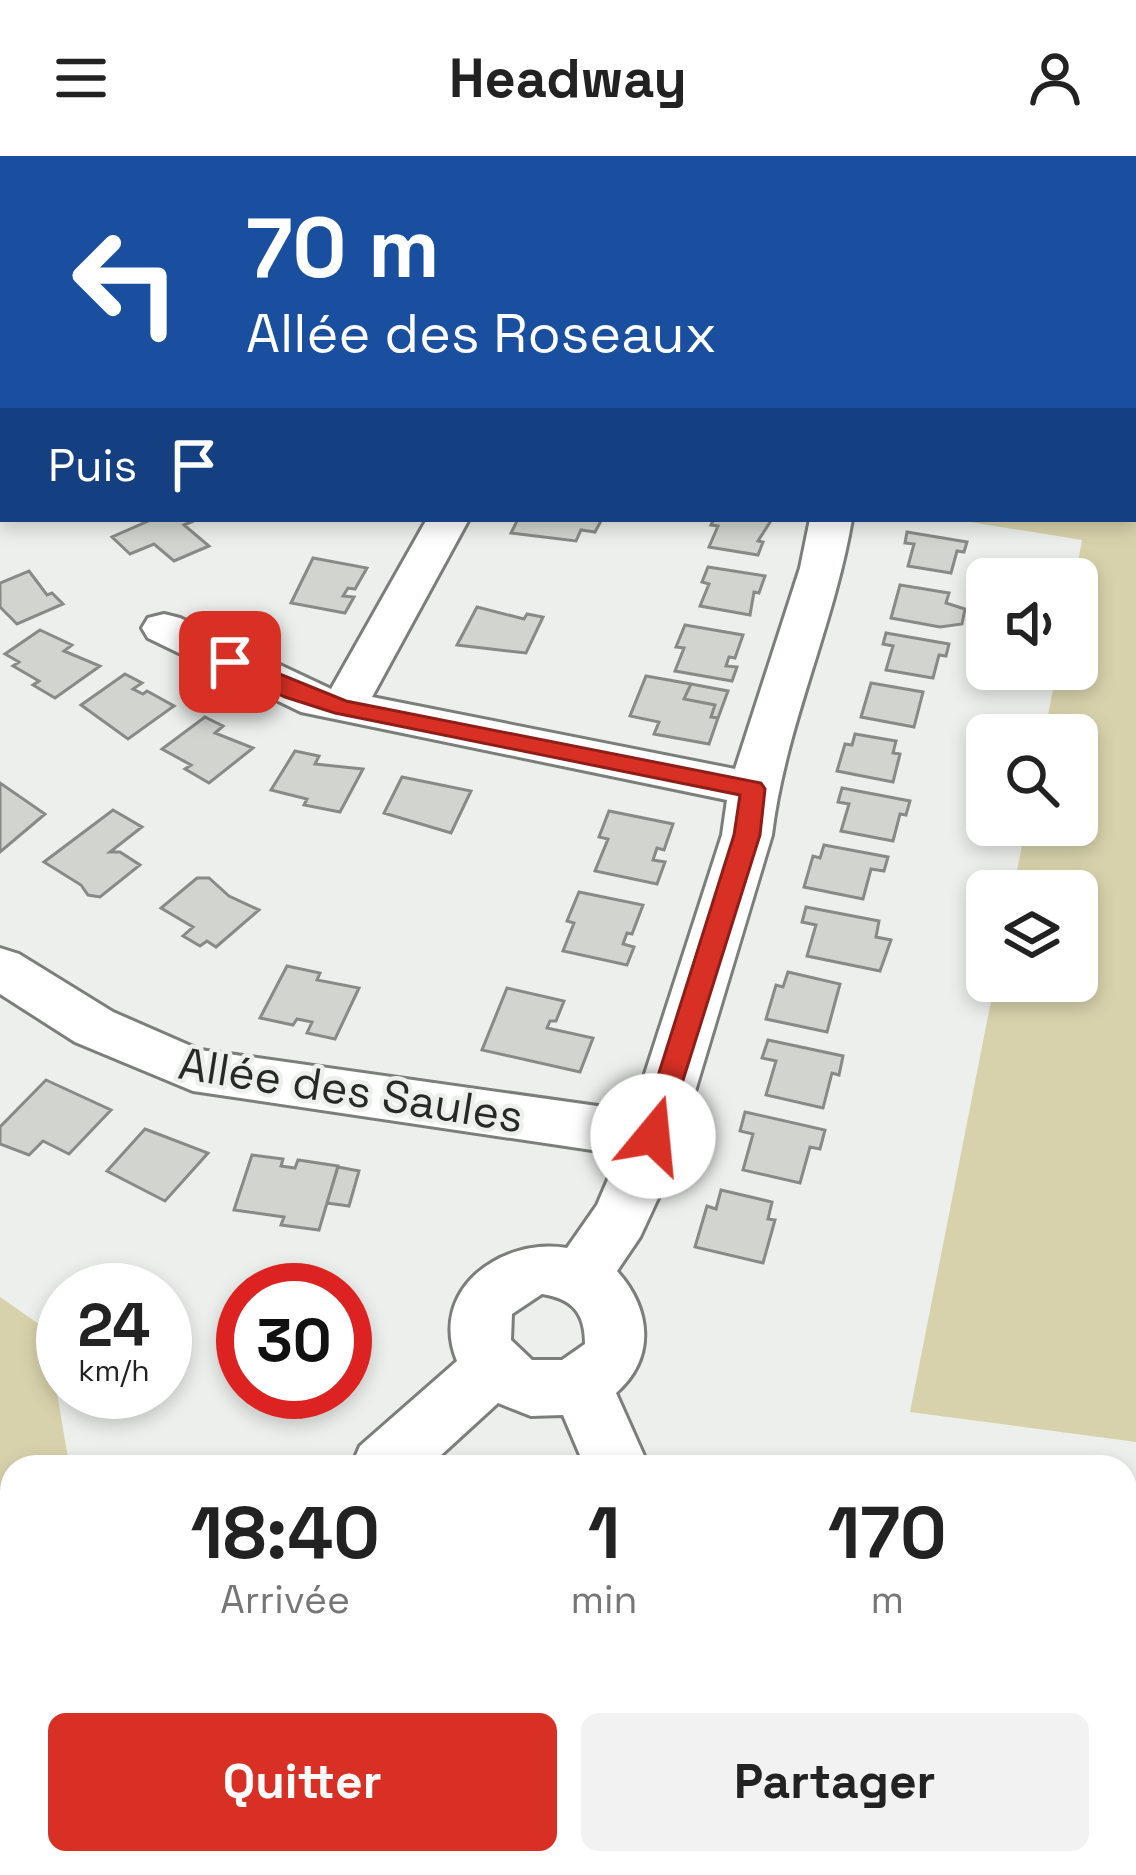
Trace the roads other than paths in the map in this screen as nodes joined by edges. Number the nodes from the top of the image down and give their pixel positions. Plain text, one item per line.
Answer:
1 (446, 522) edge
2 (830, 522) edge
3 (164, 628) dead end
4 (343, 708) junction
5 (753, 789) junction
6 (0, 968) edge
7 (653, 1136) junction
8 (580, 1276) junction
9 (494, 1367) junction
10 (580, 1382) junction
11 (396, 1455) edge
12 (611, 1455) edge

1 - 4 street
2 - 5 street
3 - 4 street
4 - 5 street
5 - 7 street
6 - 7 street, Allée des Saules
7 - 8 street
8 - 9 street
8 - 10 street
9 - 10 street
9 - 11 street
10 - 12 street

